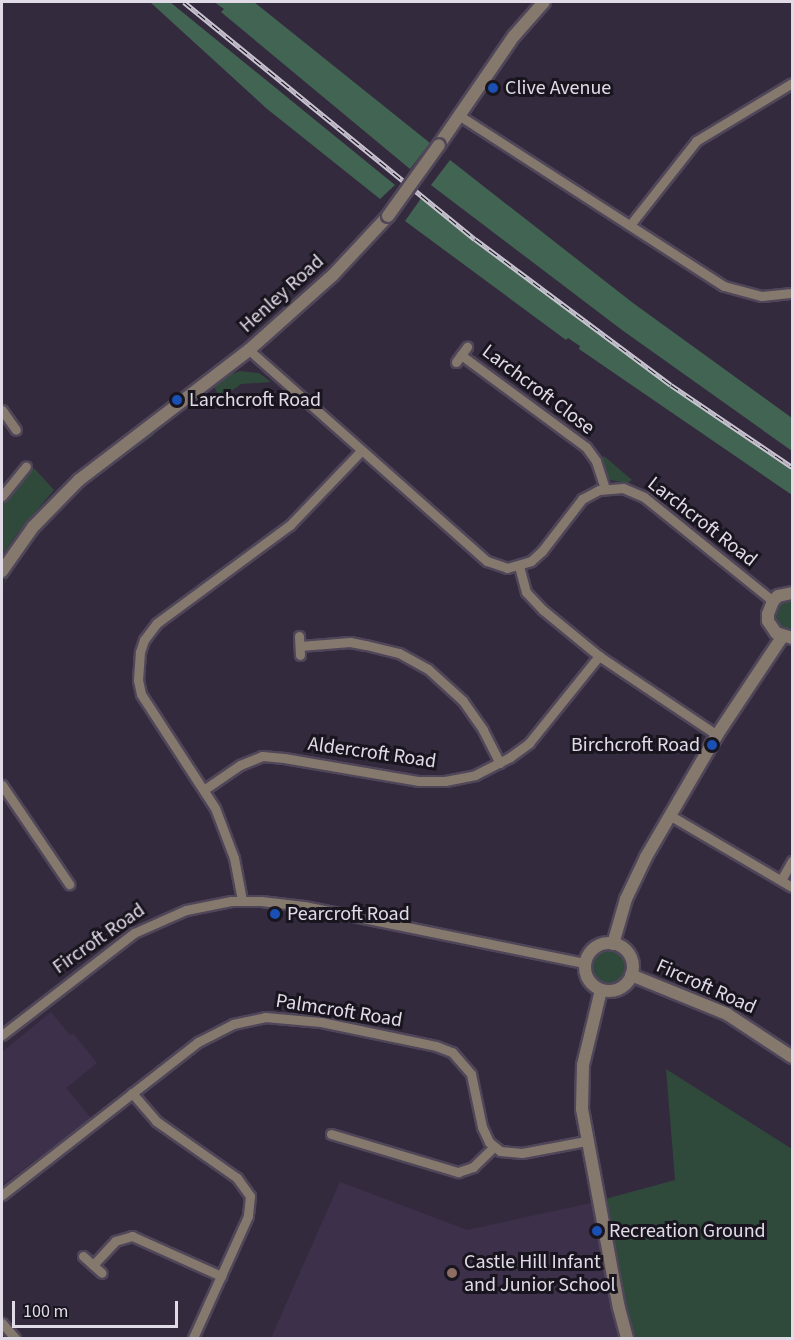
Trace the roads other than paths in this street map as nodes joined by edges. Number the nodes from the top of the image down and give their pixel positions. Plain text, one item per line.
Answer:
1 (544, 2) edge
2 (792, 83) edge
3 (460, 116) junction
4 (630, 225) junction
5 (792, 293) edge
6 (249, 350) junction
7 (461, 354) dead end
8 (2, 410) edge
9 (16, 430) dead end
10 (361, 451) junction
11 (26, 465) dead end
12 (605, 488) junction
13 (2, 496) edge
14 (519, 566) junction
15 (2, 572) edge
16 (792, 593) edge
17 (773, 601) junction
18 (787, 637) edge
19 (300, 646) dead end
20 (599, 656) junction
21 (717, 735) junction
22 (500, 763) junction
23 (2, 785) edge
24 (205, 789) junction
25 (671, 816) junction
26 (792, 861) edge
27 (781, 879) junction
28 (69, 884) dead end
29 (792, 887) edge
30 (242, 900) junction
31 (613, 944) junction
32 (585, 963) junction
33 (631, 975) junction
34 (601, 990) junction
35 (2, 1035) edge
36 (792, 1057) edge
37 (132, 1093) junction
38 (331, 1134) dead end
39 (586, 1141) junction
40 (494, 1147) junction
41 (2, 1195) edge
42 (83, 1256) dead end
43 (93, 1265) junction
44 (102, 1272) dead end
45 (221, 1276) junction
46 (2, 1323) edge
47 (15, 1338) edge
48 (193, 1338) edge
49 (627, 1338) edge

1 - 3 street, Henley Road
2 - 4 street
3 - 4 street
3 - 6 street, Henley Road, bridge
4 - 5 street
6 - 10 street
6 - 15 street, Henley Road
7 - 12 street, Larchcroft Close
8 - 9 street
10 - 14 street
10 - 24 street
11 - 13 street
12 - 14 street
12 - 17 street, Larchcroft Road
14 - 20 street
16 - 17 street
17 - 18 street
18 - 21 street
19 - 22 street
20 - 21 street
20 - 22 street, Aldercroft Road
21 - 25 street
22 - 24 street, Aldercroft Road
23 - 28 street
24 - 30 street
25 - 27 street
25 - 31 street
26 - 27 street
27 - 29 street
30 - 32 street, Fircroft Road
30 - 35 street, Fircroft Road
31 - 32 street
31 - 33 street
32 - 34 street
33 - 34 street
33 - 36 street, Fircroft Road
34 - 39 street
37 - 40 street, Palmcroft Road
37 - 41 street, Palmcroft Road
37 - 45 street
38 - 40 street
39 - 40 street
39 - 49 street
42 - 43 street
43 - 44 street
43 - 45 street
45 - 48 street
46 - 47 street

